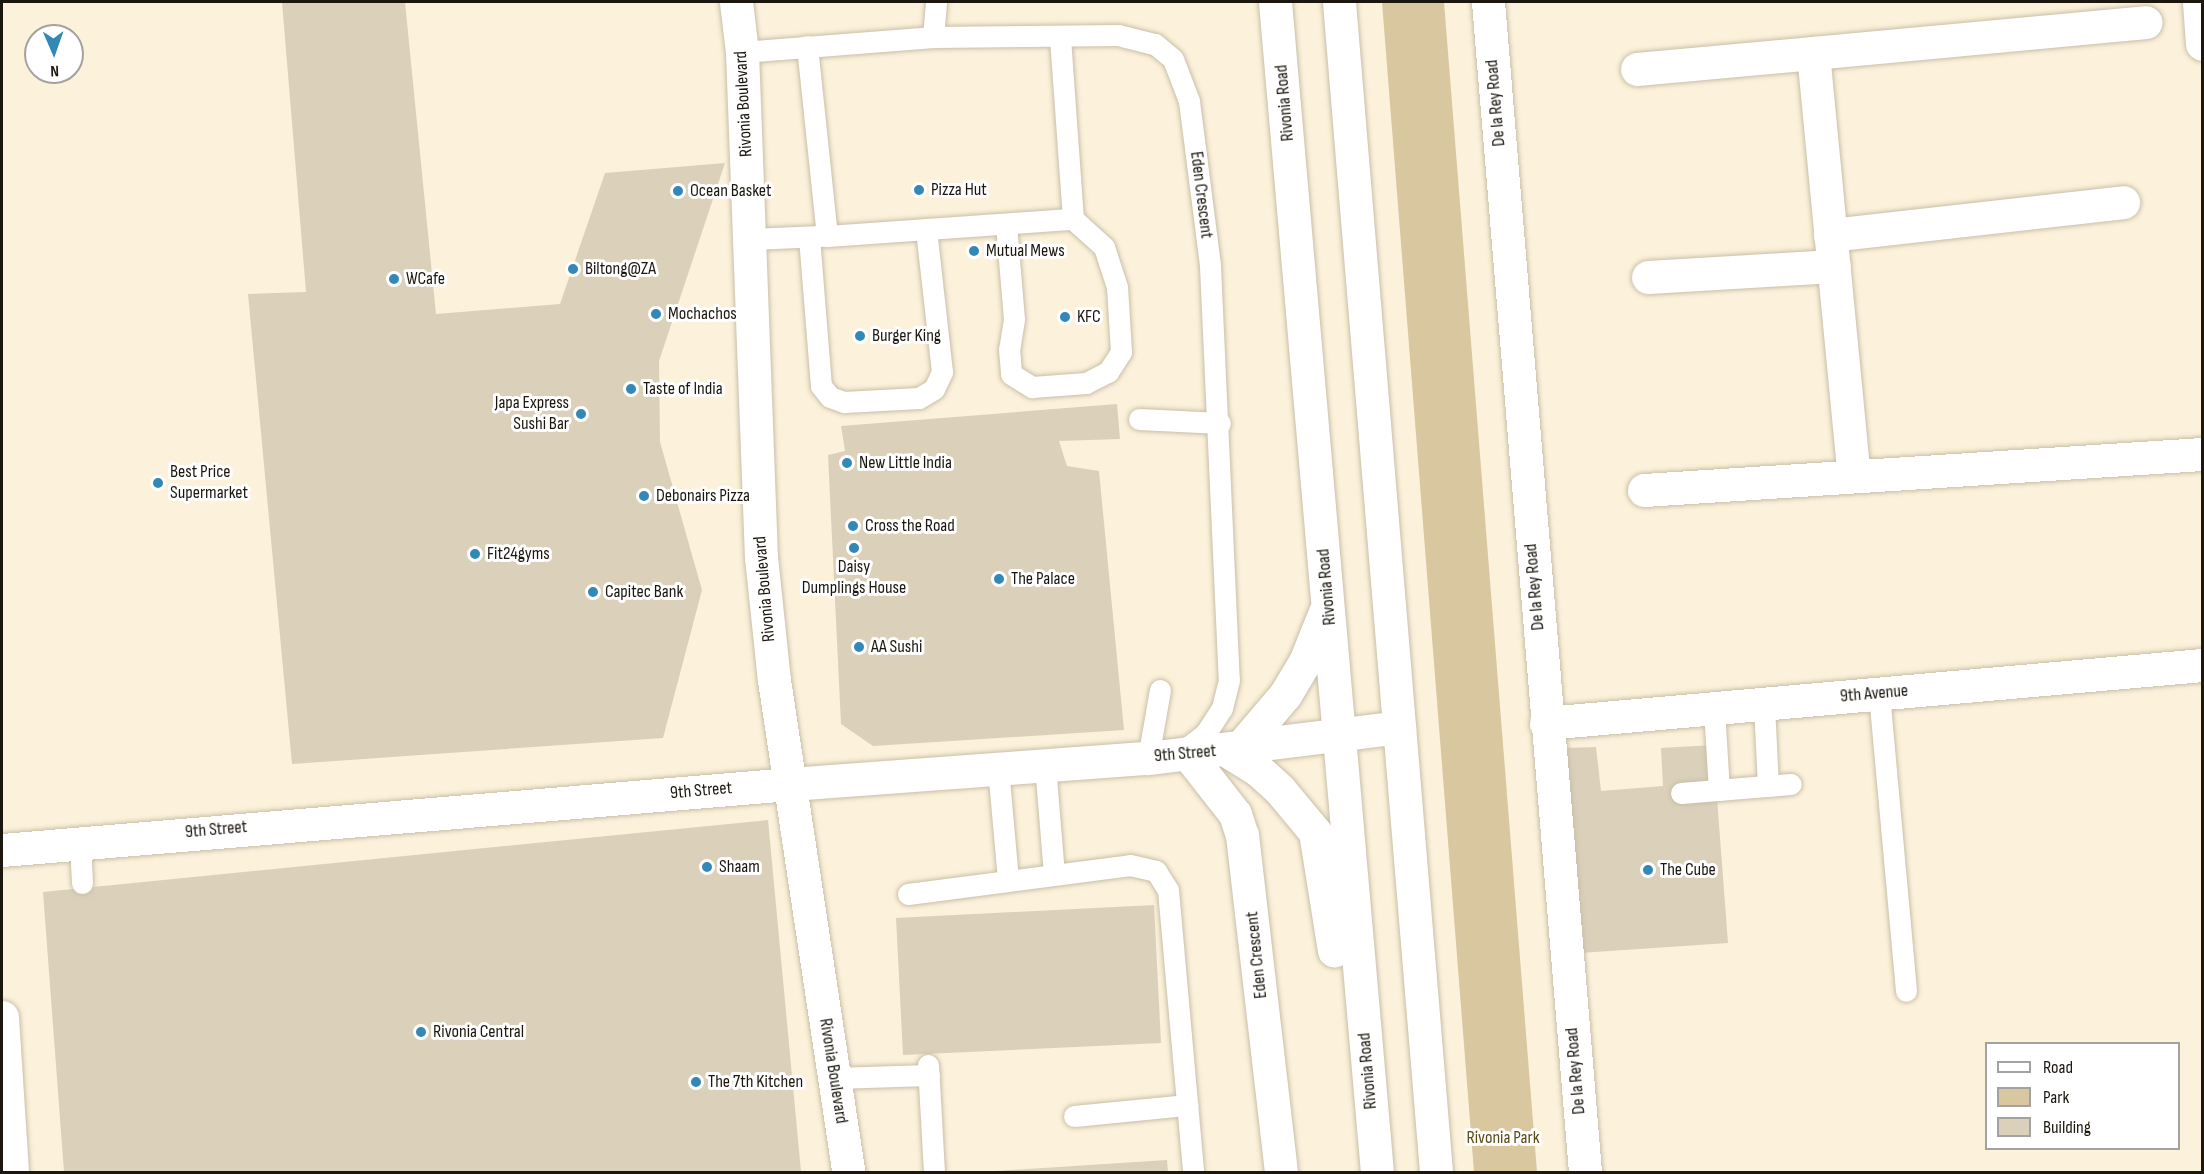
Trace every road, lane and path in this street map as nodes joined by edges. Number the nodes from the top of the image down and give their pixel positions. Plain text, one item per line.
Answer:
1 (736, 2) edge
2 (936, 2) edge
3 (1275, 2) edge
4 (1339, 2) edge
5 (1488, 2) edge
6 (2199, 2) edge
7 (2146, 22) dead end
8 (1060, 36) junction
9 (933, 37) junction
10 (2202, 44) edge
11 (807, 46) junction
12 (742, 52) junction
13 (1813, 53) junction
14 (1637, 69) dead end
15 (2123, 202) dead end
16 (1073, 219) junction
17 (1006, 224) junction
18 (926, 229) junction
19 (818, 236) junction
20 (750, 239) junction
21 (1832, 251) junction
22 (1648, 278) dead end
23 (1139, 419) dead end
24 (1220, 423) junction
25 (2202, 454) edge
26 (1854, 475) junction
27 (1644, 490) dead end
28 (1329, 603) junction
29 (2202, 666) edge
30 (1160, 690) dead end
31 (1879, 694) junction
32 (1764, 705) junction
33 (1714, 709) junction
34 (1546, 723) junction
35 (1399, 727) junction
36 (1336, 734) junction
37 (1232, 750) junction
38 (1184, 753) junction
39 (1148, 758) junction
40 (1045, 765) junction
41 (998, 768) junction
42 (790, 784) junction
43 (1791, 784) dead end
44 (1768, 786) junction
45 (1719, 790) junction
46 (1681, 793) dead end
47 (80, 842) junction
48 (2, 850) edge
49 (1054, 874) junction
50 (1008, 880) junction
51 (82, 883) dead end
52 (908, 894) dead end
53 (1906, 990) dead end
54 (2, 1032) edge
55 (834, 1078) junction
56 (1186, 1105) junction
57 (1074, 1116) dead end
58 (1373, 1120) junction
59 (12, 1173) edge
60 (848, 1173) edge
61 (934, 1173) edge
62 (1193, 1173) edge
63 (1281, 1173) edge
64 (1377, 1173) edge
65 (1436, 1173) edge
66 (1585, 1173) edge

1 - 12 street, Rivonia Boulevard
2 - 9 lane
3 - 28 street, Rivonia Road
4 - 35 street
5 - 34 street, De la Rey Road
6 - 10 street
7 - 13 street
8 - 9 lane, Eden Crescent
8 - 16 lane
8 - 24 lane, Eden Crescent
9 - 11 lane, Eden Crescent
11 - 12 lane, Eden Crescent
11 - 19 lane
12 - 20 street, Rivonia Boulevard
13 - 14 street
13 - 21 street
15 - 21 street
16 - 17 lane
16 - 17 lane
17 - 18 lane
18 - 19 lane
18 - 19 lane
19 - 20 lane
20 - 42 street, Rivonia Boulevard
21 - 22 street
21 - 26 street
23 - 24 lane
24 - 38 lane, Eden Crescent
25 - 26 street
26 - 27 street
28 - 36 street, Rivonia Road
28 - 37 street
29 - 31 street, 9th Avenue
30 - 39 lane
31 - 32 street, 9th Avenue
31 - 53 lane
32 - 33 street, 9th Avenue
32 - 44 lane
33 - 34 street, 9th Avenue
33 - 45 lane
34 - 66 street, De la Rey Road
35 - 36 street, 9th Street
35 - 65 street
36 - 37 street, 9th Street
36 - 58 street, Rivonia Road
37 - 38 street, 9th Street
37 - 58 street
38 - 39 street, 9th Street
38 - 63 street, Eden Crescent
39 - 40 street, 9th Street
40 - 41 street, 9th Street
40 - 49 lane
41 - 42 street, 9th Street
41 - 50 lane
42 - 47 street, 9th Street
42 - 55 street, Rivonia Boulevard
43 - 44 lane
44 - 45 lane
45 - 46 lane
47 - 48 street, 9th Street
47 - 51 lane
49 - 50 lane
49 - 56 lane
50 - 52 lane
54 - 59 street
55 - 60 street, Rivonia Boulevard
55 - 61 lane
56 - 57 lane
56 - 62 lane
58 - 64 street, Rivonia Road

